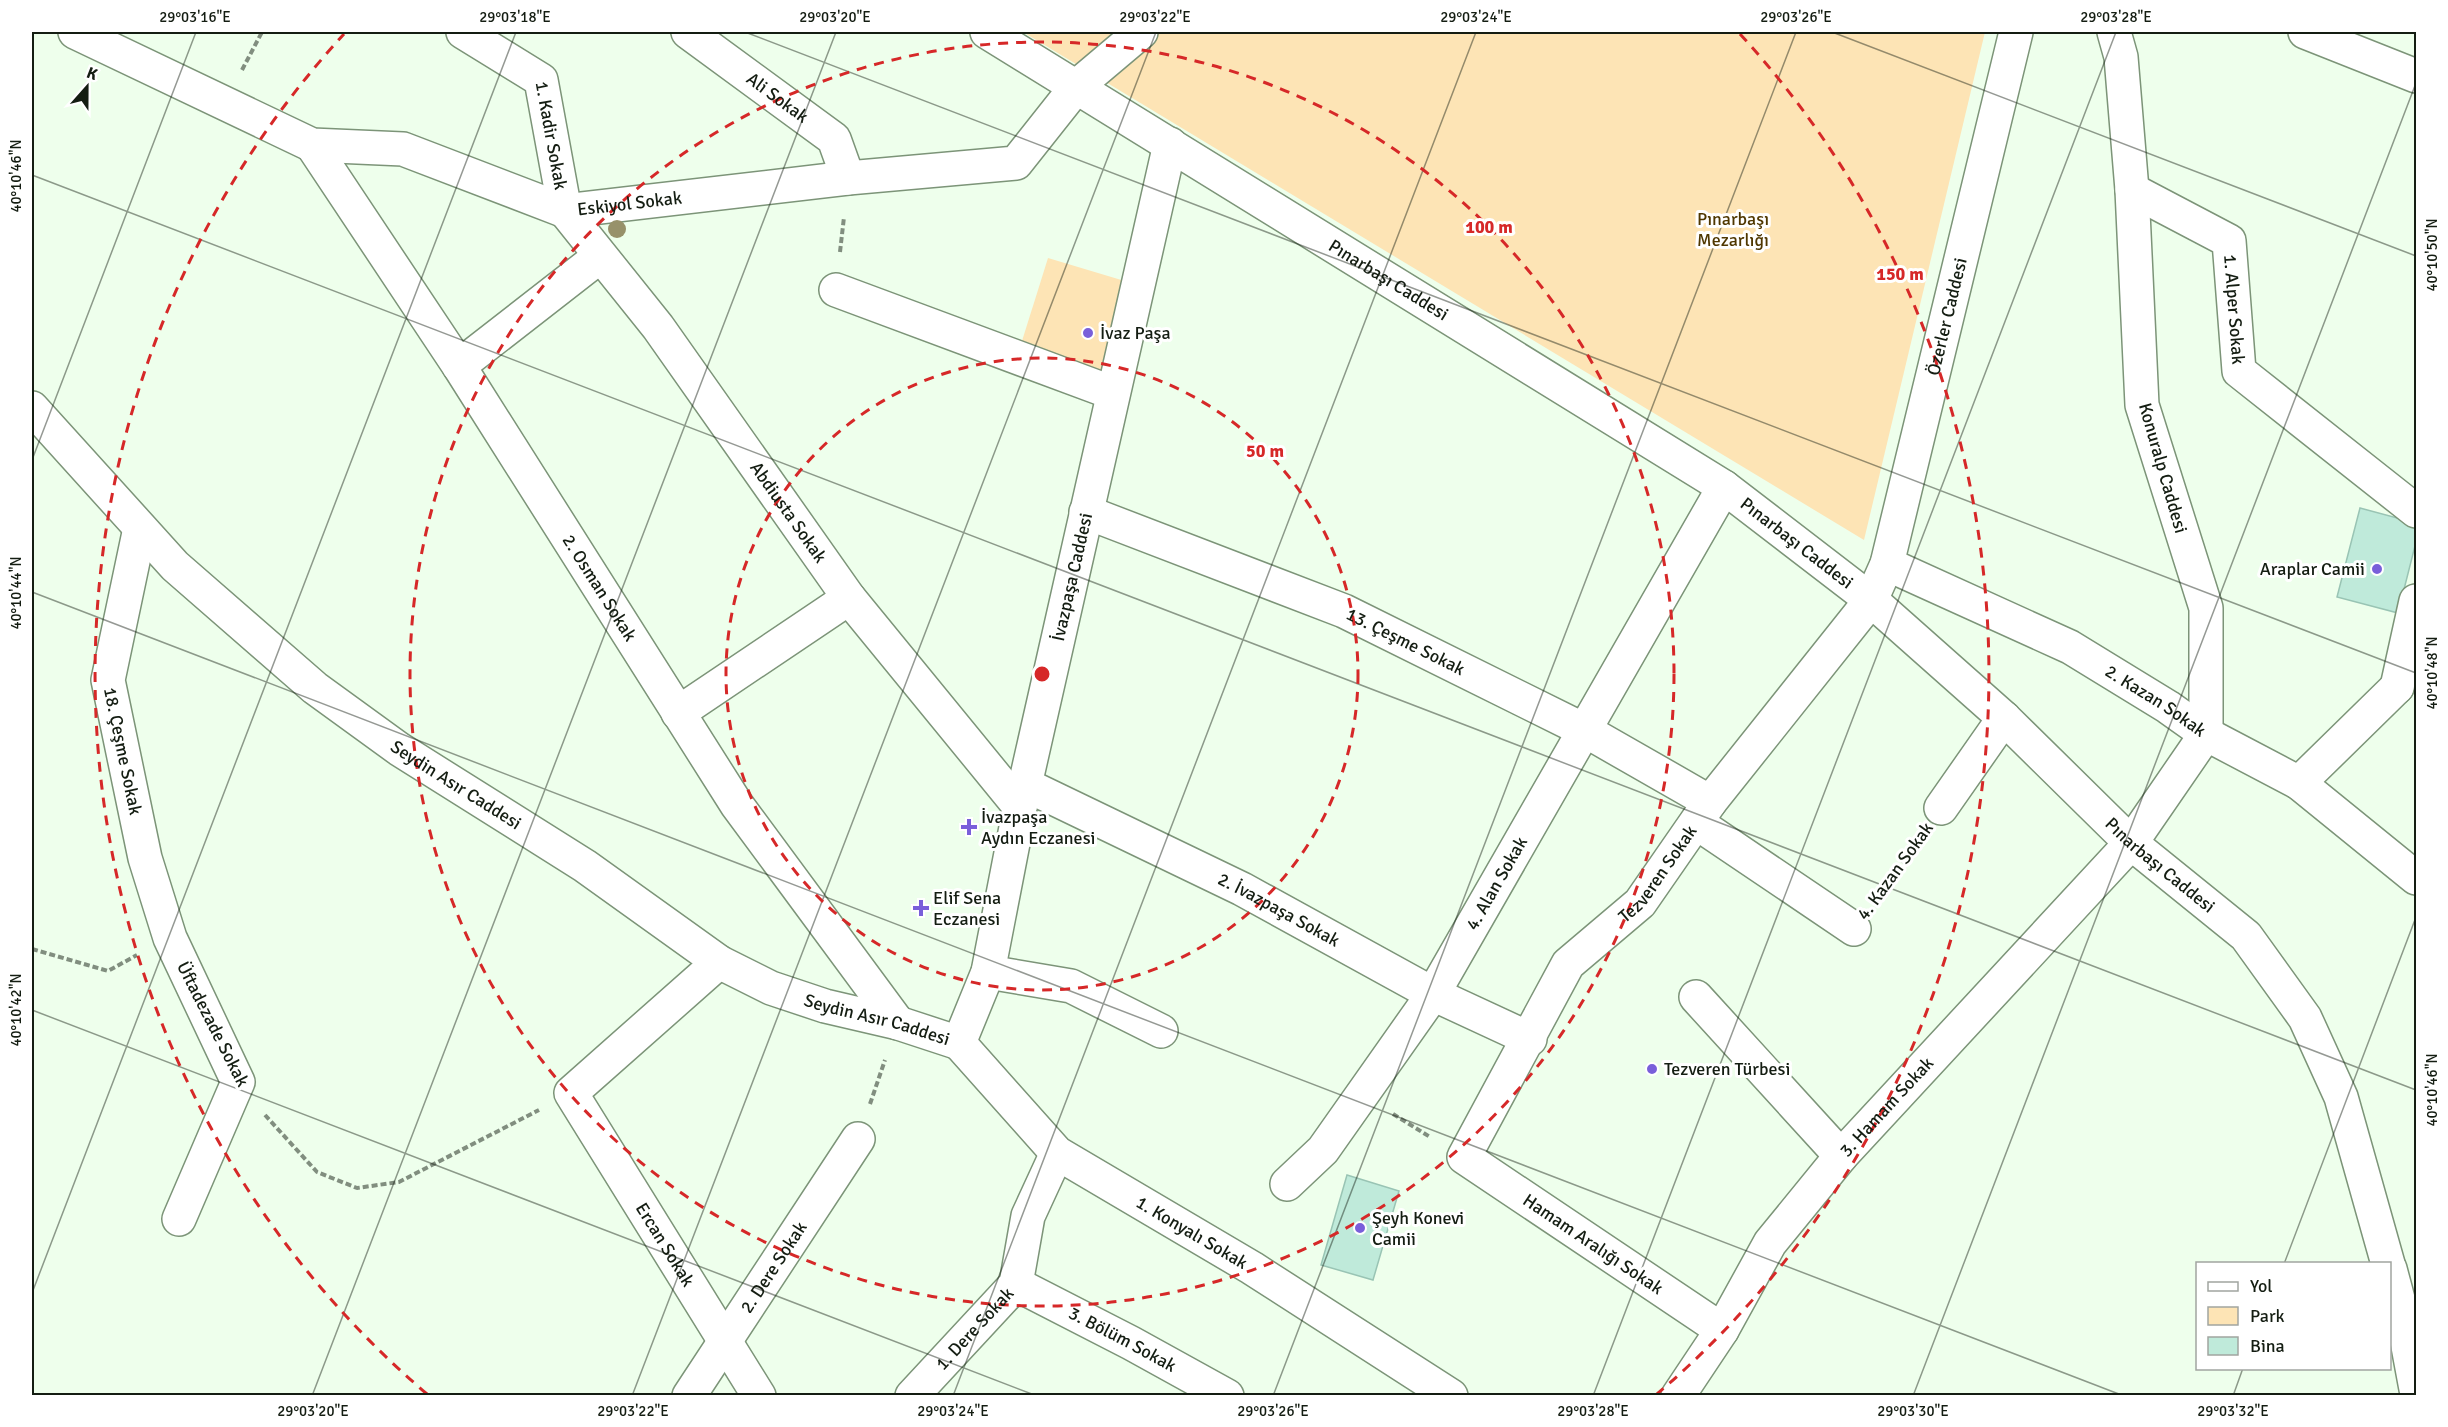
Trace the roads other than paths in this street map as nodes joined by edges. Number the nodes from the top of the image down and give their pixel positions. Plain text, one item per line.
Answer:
1 (75, 32) edge
2 (464, 32) edge
3 (688, 32) edge
4 (987, 32) edge
5 (1141, 32) edge
6 (2016, 32) edge
7 (2114, 32) edge
8 (2305, 32) edge
9 (2416, 76) edge
10 (1077, 86) junction
11 (1170, 144) junction
12 (312, 145) junction
13 (848, 178) junction
14 (2132, 190) junction
15 (565, 211) junction
16 (599, 257) junction
17 (836, 290) road end
18 (459, 366) junction
19 (1113, 393) junction
20 (32, 408) edge
21 (1724, 487) junction
22 (2416, 511) edge
23 (1086, 513) junction
24 (140, 528) junction
25 (1887, 564) junction
26 (849, 598) junction
27 (1871, 600) junction
28 (2416, 601) edge
29 (2407, 691) edge
30 (678, 713) junction
31 (2004, 718) junction
32 (1586, 731) junction
33 (2206, 734) junction
34 (2299, 783) junction
35 (1023, 796) junction
36 (1941, 807) road end
37 (1704, 813) junction
38 (2132, 843) junction
39 (2416, 879) edge
40 (1854, 929) road end
41 (170, 938) joint
42 (719, 962) junction
43 (988, 972) junction
44 (1433, 994) junction
45 (1696, 997) dead end
46 (898, 1023) junction
47 (1161, 1031) dead end
48 (1530, 1039) junction
49 (959, 1043) junction
50 (858, 1139) road end
51 (1058, 1153) junction
52 (1841, 1156) junction
53 (1464, 1157) joint
54 (1287, 1184) dead end
55 (179, 1219) dead end
56 (2388, 1262) edge
57 (2391, 1273) edge
58 (1016, 1284) junction
59 (1722, 1330) junction
60 (725, 1340) junction
61 (2416, 1389) edge
62 (926, 1391) edge
63 (689, 1395) edge
64 (759, 1395) edge
65 (1227, 1395) edge
66 (1451, 1395) edge
67 (1678, 1395) edge

1 - 12 street, Eskiyol Sokak
2 - 15 street, 1. Kadir Sokak
3 - 13 street, Ali Sokak
4 - 10 street, Pınarbaşı Caddesi
5 - 10 street
6 - 25 street, Özerler Caddesi
7 - 14 street, Konuralp Caddesi
8 - 9 street
10 - 11 street, Pınarbaşı Caddesi
10 - 13 street, Eskiyol Sokak
11 - 19 street, İvazpaşa Caddesi
11 - 21 street, Pınarbaşı Caddesi
12 - 15 street, Eskiyol Sokak
12 - 18 street, 2. Osman Sokak
13 - 15 street, Eskiyol Sokak
14 - 22 street, 1. Alper Sokak
14 - 33 street, Konuralp Caddesi
15 - 16 street, Abdiusta Sokak
16 - 18 street
16 - 26 street, Abdiusta Sokak
17 - 19 street
18 - 30 street, 2. Osman Sokak
19 - 23 street, İvazpaşa Caddesi
20 - 24 street, Seydin Asır Caddesi
21 - 27 street, Pınarbaşı Caddesi
21 - 32 street, 4. Alan Sokak
23 - 32 street, 13. Çeşme Sokak
23 - 35 street, İvazpaşa Caddesi
24 - 41 street, 18. Çeşme Sokak
24 - 42 street, Seydin Asır Caddesi
25 - 27 street, Özerler Caddesi
25 - 33 street, 2. Kazan Sokak
26 - 30 street
26 - 35 street, Abdiusta Sokak
27 - 31 street, Pınarbaşı Caddesi
27 - 37 street, Tezveren Sokak
28 - 29 street
29 - 34 street
30 - 46 street, 2. Osman Sokak
31 - 36 street, 4. Kazan Sokak
31 - 38 street, Pınarbaşı Caddesi
32 - 37 street, 13. Çeşme Sokak
32 - 44 street, 4. Alan Sokak
33 - 34 street, 2. Kazan Sokak
33 - 38 street
34 - 39 street, 2. Kazan Sokak
35 - 43 street, İvazpaşa Caddesi
35 - 44 street, 2. İvazpaşa Sokak
37 - 40 street, 4. Kazan Sokak
37 - 48 street, Tezveren Sokak
38 - 52 street, 3. Hamam Sokak
38 - 56 street, Pınarbaşı Caddesi
41 - 55 street, Üftadezade Sokak
42 - 46 street, Seydin Asır Caddesi
42 - 60 street, Ercan Sokak
43 - 47 street
43 - 49 street, İvazpaşa Caddesi
44 - 48 street, 2. İvazpaşa Sokak
44 - 54 street, 4. Alan Sokak
45 - 52 street
46 - 49 street, Seydin Asır Caddesi
48 - 53 street, Tezveren Sokak
49 - 51 street, 1. Konyalı Sokak
50 - 60 street, 2. Dere Sokak
51 - 58 street, 1. Dere Sokak
51 - 66 street, 1. Konyalı Sokak
52 - 59 street, 3. Hamam Sokak
53 - 59 street, Hamam Aralığı Sokak
57 - 61 street
58 - 62 street, 1. Dere Sokak
58 - 65 street, 3. Bölüm Sokak
59 - 67 street, 3. Hamam Sokak
60 - 63 street, 2. Dere Sokak
60 - 64 street, Ercan Sokak

